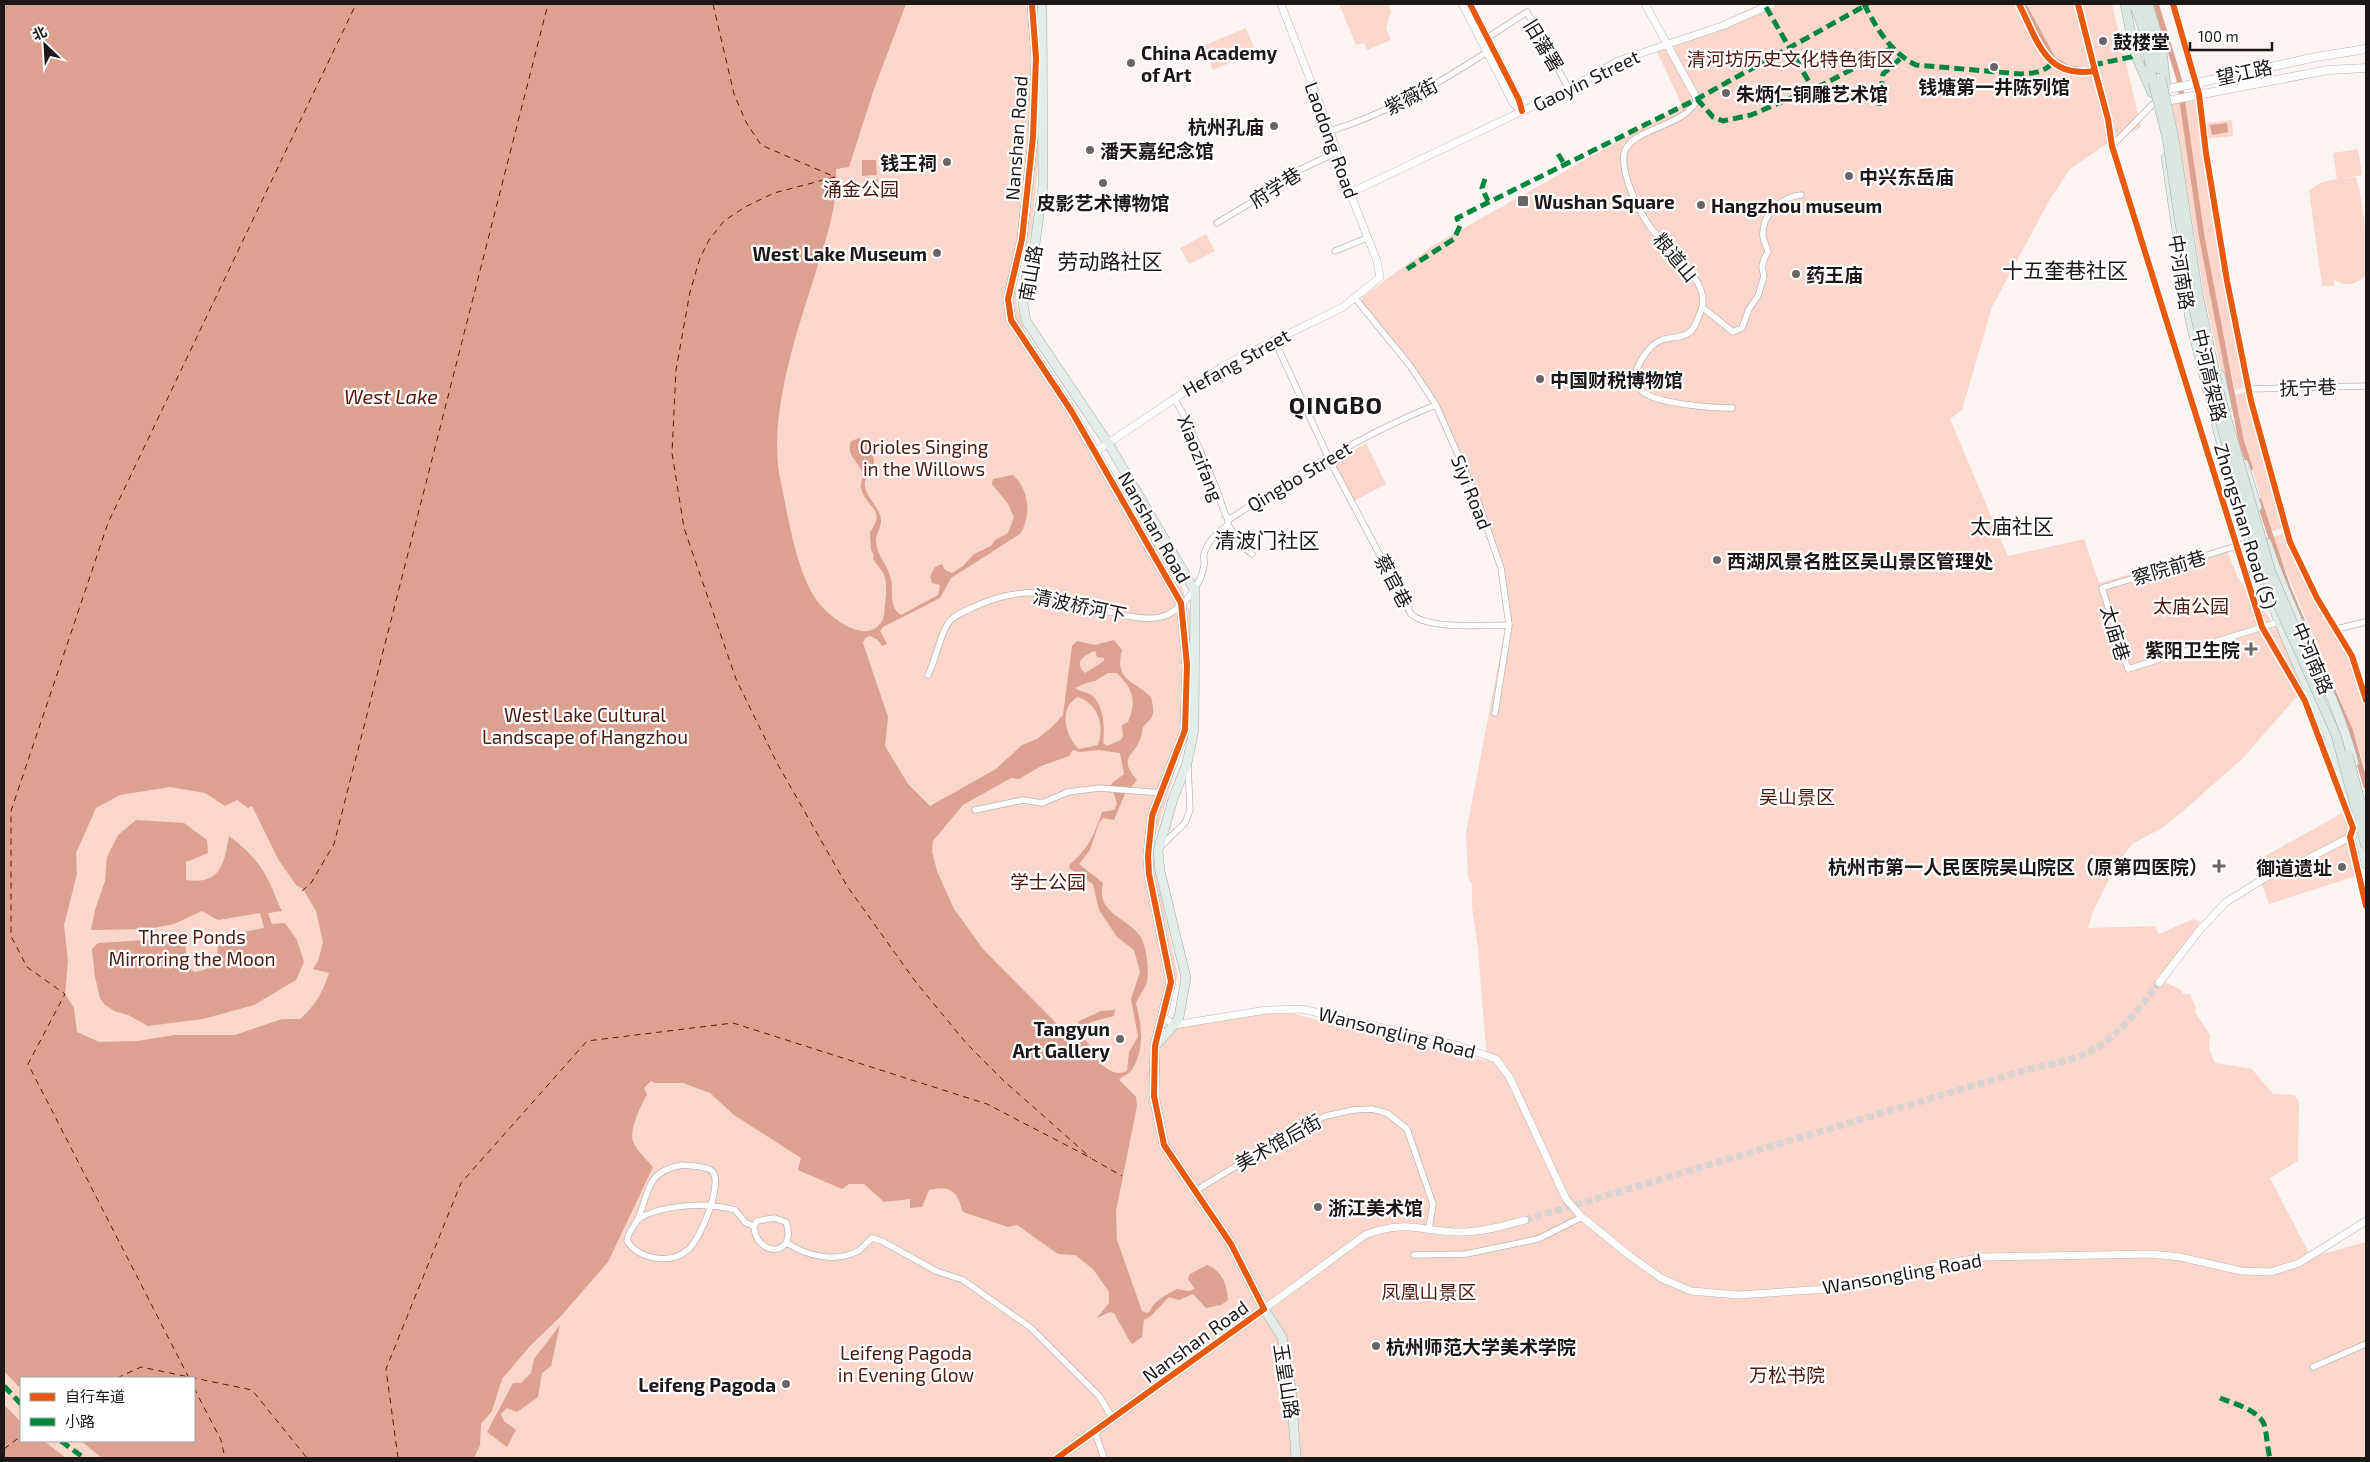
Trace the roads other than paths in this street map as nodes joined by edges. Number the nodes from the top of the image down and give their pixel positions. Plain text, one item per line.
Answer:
1 (1032, 4) edge
2 (1042, 4) edge
3 (1282, 4) edge
4 (1463, 4) edge
5 (1470, 4) edge
6 (1645, 4) edge
7 (2125, 4) edge
8 (2130, 4) edge
9 (2134, 4) edge
10 (2142, 4) edge
11 (2148, 4) edge
12 (1767, 5) edge
13 (1487, 38) junction
14 (1669, 44) junction
15 (2366, 49) edge
16 (1487, 52) junction
17 (2366, 68) edge
18 (2174, 88) junction
19 (1569, 89) junction
20 (2152, 93) junction
21 (2177, 98) junction
22 (1697, 99) joint
23 (2154, 103) junction
24 (1522, 111) junction
25 (1330, 131) junction
26 (1335, 153) junction
27 (1350, 193) junction
28 (1801, 195) dead end
29 (1217, 223) dead end
30 (1367, 238) junction
31 (1335, 251) dead end
32 (1380, 277) joint
33 (1355, 298) junction
34 (1702, 308) junction
35 (1274, 339) junction
36 (2366, 386) edge
37 (2249, 389) dead end
38 (1174, 398) junction
39 (1436, 405) junction
40 (1732, 408) dead end
41 (1108, 443) junction
42 (1095, 452) junction
43 (1329, 459) junction
44 (1228, 522) junction
45 (2249, 542) junction
46 (2236, 546) junction
47 (1252, 554) dead end
48 (2102, 588) joint
49 (1195, 591) junction
50 (1181, 603) junction
51 (2279, 622) junction
52 (2366, 622) edge
53 (1510, 625) junction
54 (2262, 627) junction
55 (2336, 629) dead end
56 (928, 675) dead end
57 (1496, 713) dead end
58 (1183, 735) junction
59 (1187, 762) junction
60 (1162, 793) junction
61 (2366, 807) edge
62 (975, 810) dead end
63 (2366, 814) edge
64 (2366, 822) edge
65 (2357, 826) junction
66 (2350, 837) junction
67 (2366, 847) edge
68 (1158, 851) junction
69 (2366, 864) edge
70 (2366, 906) edge
71 (2159, 983) tunnel mouth
72 (1162, 1016) junction
73 (1174, 1025) junction
74 (1155, 1046) junction
75 (1195, 1191) junction
76 (712, 1207) junction
77 (1582, 1217) junction
78 (638, 1219) junction
79 (1525, 1220) tunnel mouth
80 (2366, 1221) edge
81 (754, 1226) junction
82 (1429, 1228) junction
83 (787, 1243) junction
84 (1414, 1256) dead end
85 (1264, 1309) junction
86 (2366, 1344) edge
87 (2313, 1367) dead end
88 (1114, 1420) junction
89 (1096, 1432) junction
90 (1057, 1458) edge
91 (1104, 1458) edge
92 (1296, 1458) edge

1 - 42 main road, Nanshan Road
2 - 41 main road, 南山路
3 - 25 street, Laodong Road
4 - 16 main road
5 - 13 main road
6 - 14 street
7 - 20 highway
8 - 20 main road, 中河南路
9 - 67 highway, 中河高架路, bridge
10 - 18 main road, 中河南路
10 - 64 highway, 中河高架路, bridge
11 - 18 highway
12 - 14 street, Gaoyin Street
13 - 19 street, 旧藩署
13 - 24 main road
14 - 19 street, Gaoyin Street
14 - 22 street
15 - 18 main road, 望江路
16 - 24 main road
16 - 25 street, 紫薇街
17 - 21 main road, 望江路
18 - 20 main road, 望江路
18 - 21 main road, 中河南路
19 - 24 street, Gaoyin Street
20 - 23 main road, 中河南路
21 - 23 main road, 望江路
21 - 61 main road, 中河南路
22 - 34 street, 粮道山
23 - 45 main road, 中河南路
23 - 46 street, Zhongshan Road (S)
24 - 27 street, Gaoyin Street
25 - 26 street, Laodong Road
26 - 27 street, Laodong Road
26 - 29 street, 府学巷
27 - 30 street, Laodong Road
28 - 34 street
30 - 31 street
30 - 32 street, Laodong Road
32 - 33 street, Hefang Street
33 - 35 street, Hefang Street
33 - 39 street, Siyi Road
34 - 40 street, 粮道山
35 - 38 street, Hefang Street
35 - 43 street, 蔡官巷
36 - 37 street, 抚宁巷
38 - 41 street, Hefang Street
38 - 44 street, Xiaozifang
39 - 43 street, Qingbo Street
39 - 53 street, Siyi Road
41 - 42 street, Hefang Street
41 - 49 main road, 南山路
42 - 50 main road, Nanshan Road
43 - 44 street, Qingbo Street
43 - 53 street, 蔡官巷
44 - 47 street, Xiaozifang
44 - 49 street, Qingbo Street
45 - 46 street, 察院前巷
45 - 51 main road, 中河南路
46 - 48 street, 察院前巷
46 - 54 street, Zhongshan Road (S)
48 - 54 street, 太庙巷
49 - 50 street, Qingbo Street
49 - 59 main road
50 - 56 street, 清波桥河下
50 - 58 main road, Nanshan Road
51 - 54 street, 太庙巷
51 - 65 main road, 中河南路
52 - 55 street
53 - 57 street, Siyi Road
54 - 66 street, Zhongshan Road (S)
58 - 59 street
58 - 60 main road, Nanshan Road
59 - 68 main road
59 - 68 street
60 - 62 street
60 - 72 main road, Nanshan Road
63 - 65 street
65 - 66 street
65 - 69 main road, 中河南路
66 - 70 street, Zhongshan Road (S)
66 - 71 street
68 - 73 main road
72 - 73 street
72 - 74 main road, Nanshan Road
73 - 74 main road
73 - 77 street, Wansongling Road
74 - 75 main road, Nanshan Road
75 - 82 street, 美术馆后街
75 - 85 main road, Nanshan Road
76 - 78 street
76 - 78 street
76 - 78 street
76 - 81 street
77 - 80 street, Wansongling Road
77 - 84 street
79 - 82 street
81 - 83 street
81 - 83 street
82 - 85 street
83 - 88 street
85 - 88 main road, Nanshan Road
85 - 92 main road, 玉皇山路
86 - 87 street
88 - 89 main road, Nanshan Road
89 - 90 main road, Nanshan Road
89 - 91 street

